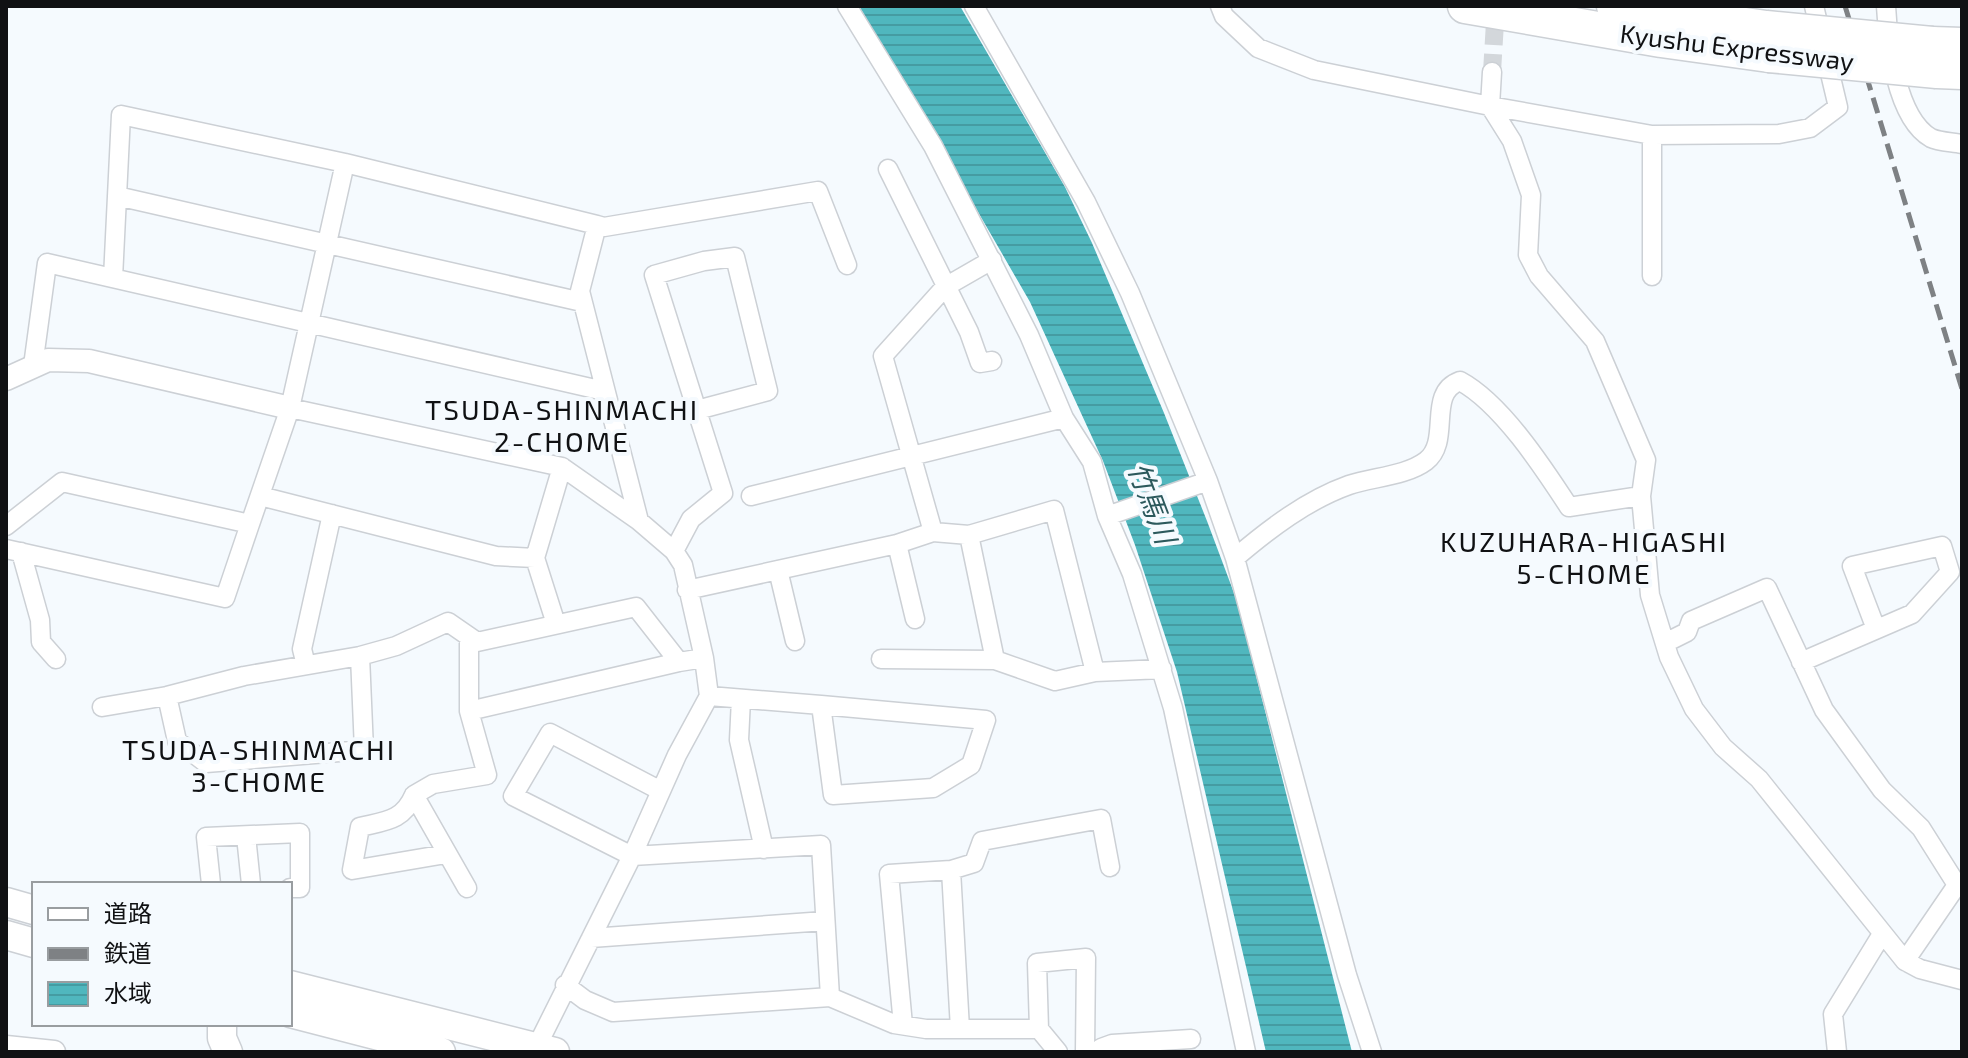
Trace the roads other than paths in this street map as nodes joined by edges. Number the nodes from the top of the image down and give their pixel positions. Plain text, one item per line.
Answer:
1 (847, 6) edge
2 (974, 6) edge
3 (1220, 6) edge
4 (1465, 6) edge
5 (1614, 6) edge
6 (1814, 6) edge
7 (1886, 6) edge
8 (1767, 41) junction
9 (1948, 58) edge
10 (1492, 72) tunnel mouth
11 (1490, 106) junction
12 (1652, 135) junction
13 (1962, 144) edge
14 (345, 163) junction
15 (888, 169) dead end
16 (117, 196) junction
17 (597, 225) junction
18 (326, 243) junction
19 (992, 260) junction
20 (847, 265) dead end
21 (1652, 276) dead end
22 (113, 278) junction
23 (945, 287) junction
24 (582, 302) junction
25 (308, 322) junction
26 (992, 361) dead end
27 (33, 366) junction
28 (6, 379) edge
29 (604, 391) junction
30 (290, 408) junction
31 (697, 410) junction
32 (1064, 418) junction
33 (913, 456) junction
34 (562, 467) junction
35 (1208, 481) junction
36 (260, 496) junction
37 (751, 496) dead end
38 (1641, 496) junction
39 (332, 514) junction
40 (1107, 516) junction
41 (639, 521) junction
42 (250, 524) junction
43 (6, 526) edge
44 (933, 532) junction
45 (969, 535) junction
46 (897, 544) junction
47 (14, 550) edge
48 (674, 551) junction
49 (535, 558) junction
50 (1235, 558) junction
51 (778, 570) junction
52 (687, 590) junction
53 (915, 619) dead end
54 (556, 624) junction
55 (1876, 629) junction
56 (469, 637) junction
57 (795, 641) dead end
58 (1665, 643) junction
59 (360, 656) junction
60 (704, 658) junction
61 (56, 659) dead end
62 (881, 659) dead end
63 (995, 660) junction
64 (679, 662) junction
65 (1801, 662) junction
66 (306, 665) junction
67 (1162, 669) junction
68 (1095, 672) junction
69 (167, 696) junction
70 (709, 696) junction
71 (741, 699) junction
72 (821, 705) junction
73 (102, 707) dead end
74 (469, 711) junction
75 (661, 791) junction
76 (414, 795) junction
77 (246, 836) junction
78 (764, 849) junction
79 (446, 854) junction
80 (632, 856) junction
81 (1110, 867) dead end
82 (951, 870) junction
83 (211, 882) edge
84 (251, 882) edge
85 (292, 888) edge
86 (467, 888) dead end
87 (6, 902) edge
88 (32, 909) edge
89 (825, 921) junction
90 (1882, 934) junction
91 (6, 935) edge
92 (591, 938) junction
93 (32, 942) edge
94 (1905, 961) junction
95 (1962, 980) edge
96 (565, 985) junction
97 (292, 986) edge
98 (830, 997) junction
99 (292, 1014) edge
100 (903, 1025) junction
101 (222, 1026) edge
102 (960, 1029) junction
103 (1039, 1029) junction
104 (1191, 1039) dead end
105 (6, 1047) edge
106 (541, 1051) edge
107 (1094, 1051) edge
108 (54, 1052) edge
109 (228, 1052) edge
110 (441, 1052) edge
111 (1058, 1052) edge
112 (1246, 1052) edge
113 (1372, 1052) edge
114 (1837, 1052) edge

1 - 19 street
2 - 35 street
3 - 11 street
4 - 8 highway, Kyushu Expressway
5 - 8 highway, Kyushu Expressway
6 - 12 street
7 - 13 street
8 - 9 highway, Kyushu Expressway, bridge
10 - 11 street
11 - 12 street
11 - 38 street
12 - 21 street
14 - 16 street
14 - 17 street
14 - 18 street
15 - 23 street
16 - 18 street
16 - 22 street
17 - 20 street
17 - 24 street
18 - 24 street
18 - 25 street
19 - 23 street
19 - 32 street
22 - 25 street
22 - 27 street
23 - 26 street
23 - 33 street
24 - 29 street
25 - 29 street
25 - 30 street
27 - 28 street
27 - 30 street
29 - 41 street
30 - 34 street
30 - 36 street
31 - 31 street
31 - 48 street
32 - 33 street
32 - 40 street
33 - 37 street
33 - 44 street
34 - 41 street
34 - 49 street
35 - 40 street
35 - 50 street
36 - 39 street
36 - 42 street
38 - 50 street
38 - 58 street
39 - 49 street
39 - 66 street
40 - 67 street
41 - 48 street
42 - 43 street
42 - 47 street
44 - 45 street
44 - 46 street
45 - 63 street
45 - 68 street
46 - 51 street
46 - 53 street
47 - 61 street
48 - 52 street
49 - 54 street
50 - 113 street
51 - 52 street
51 - 57 street
52 - 60 street
54 - 56 street
54 - 64 street
55 - 55 street
55 - 65 street
56 - 59 street
56 - 74 street
58 - 65 street
58 - 90 street
59 - 66 street
59 - 69 street
60 - 64 street
60 - 70 street
62 - 63 street
63 - 68 street
64 - 74 street
65 - 94 street
66 - 69 street
67 - 68 street
67 - 112 street
69 - 73 street
70 - 71 street
70 - 75 street
71 - 72 street
71 - 78 street
72 - 72 street
74 - 76 street
75 - 80 street
75 - 80 street
76 - 79 street
76 - 79 street
77 - 83 street
77 - 84 street
77 - 85 street
78 - 80 street
78 - 89 street
79 - 86 street
80 - 92 street
81 - 82 street
82 - 100 street
82 - 102 street
87 - 88 main road
89 - 92 street
89 - 98 street
90 - 94 street
90 - 114 street
91 - 93 main road
92 - 96 street
94 - 95 street
96 - 98 street
96 - 106 street
97 - 106 main road
98 - 100 street
99 - 110 main road
100 - 102 street
101 - 109 main road
102 - 103 street
103 - 107 street
103 - 111 street
104 - 107 street
105 - 108 street

